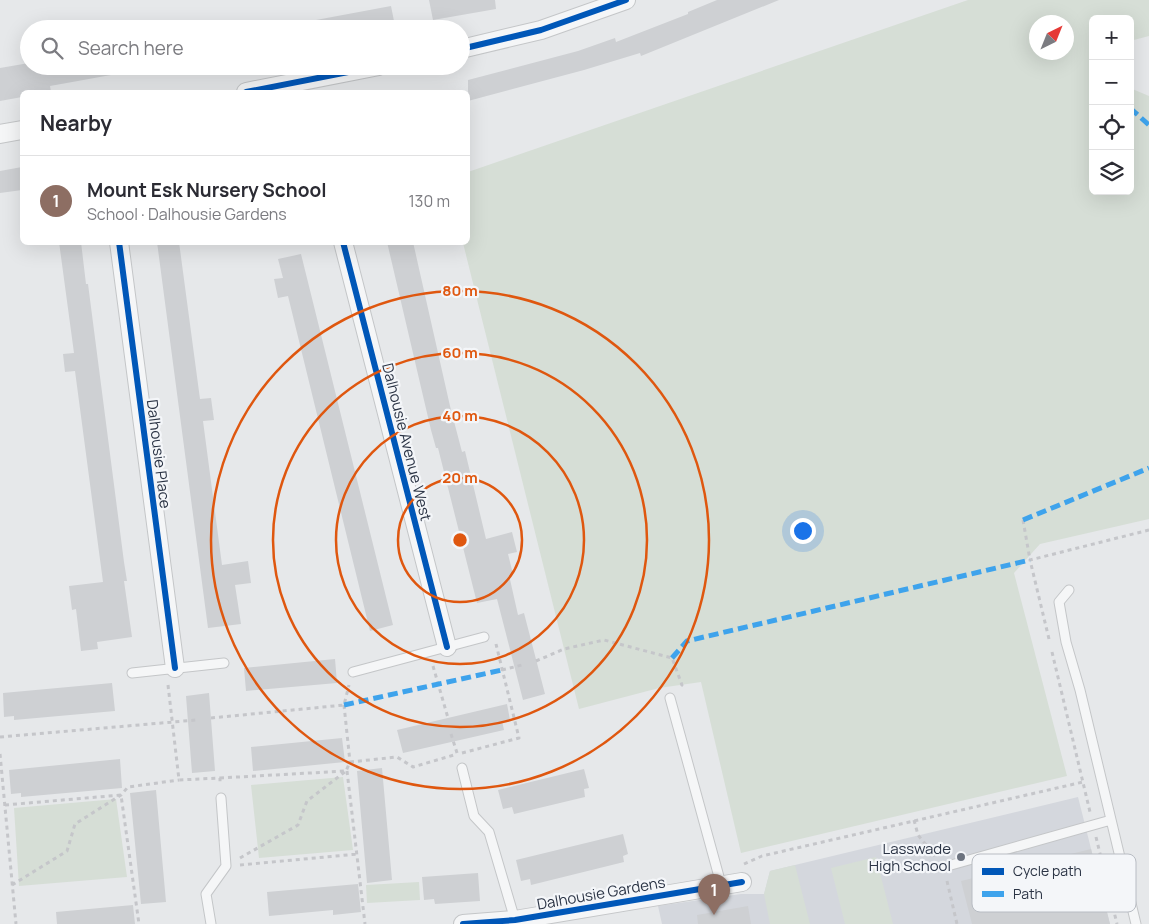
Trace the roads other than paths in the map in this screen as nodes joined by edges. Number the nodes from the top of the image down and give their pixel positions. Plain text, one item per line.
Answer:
1 (626, 0) edge
2 (470, 47) edge
3 (347, 75) edge
4 (304, 87) edge
5 (269, 90) edge
6 (20, 130) edge
7 (0, 134) edge
8 (119, 245) edge
9 (344, 245) edge
10 (1069, 590) dead end
11 (484, 637) road end
12 (447, 647) junction
13 (224, 663) dead end
14 (171, 669) junction
15 (353, 672) road end
16 (132, 673) dead end
17 (670, 698) road end
18 (462, 768) road end
19 (221, 798) road end
20 (1111, 820) junction
21 (990, 854) edge
22 (1119, 854) edge
23 (972, 859) edge
24 (944, 867) dead end
25 (720, 879) junction
26 (742, 882) dead end
27 (516, 922) edge
28 (211, 924) edge
29 (464, 924) edge

1 - 2 street
3 - 4 street
4 - 5 street
6 - 7 street
8 - 14 street, Dalhousie Place
9 - 12 street, Dalhousie Avenue West
10 - 20 lane
11 - 12 lane
12 - 15 lane
13 - 14 lane
14 - 16 lane
17 - 25 lane
18 - 27 lane
19 - 28 lane
20 - 21 lane
20 - 22 lane
23 - 24 lane
25 - 26 street, Dalhousie Gardens
25 - 27 street, Dalhousie Gardens
27 - 29 street, Dalhousie Gardens

